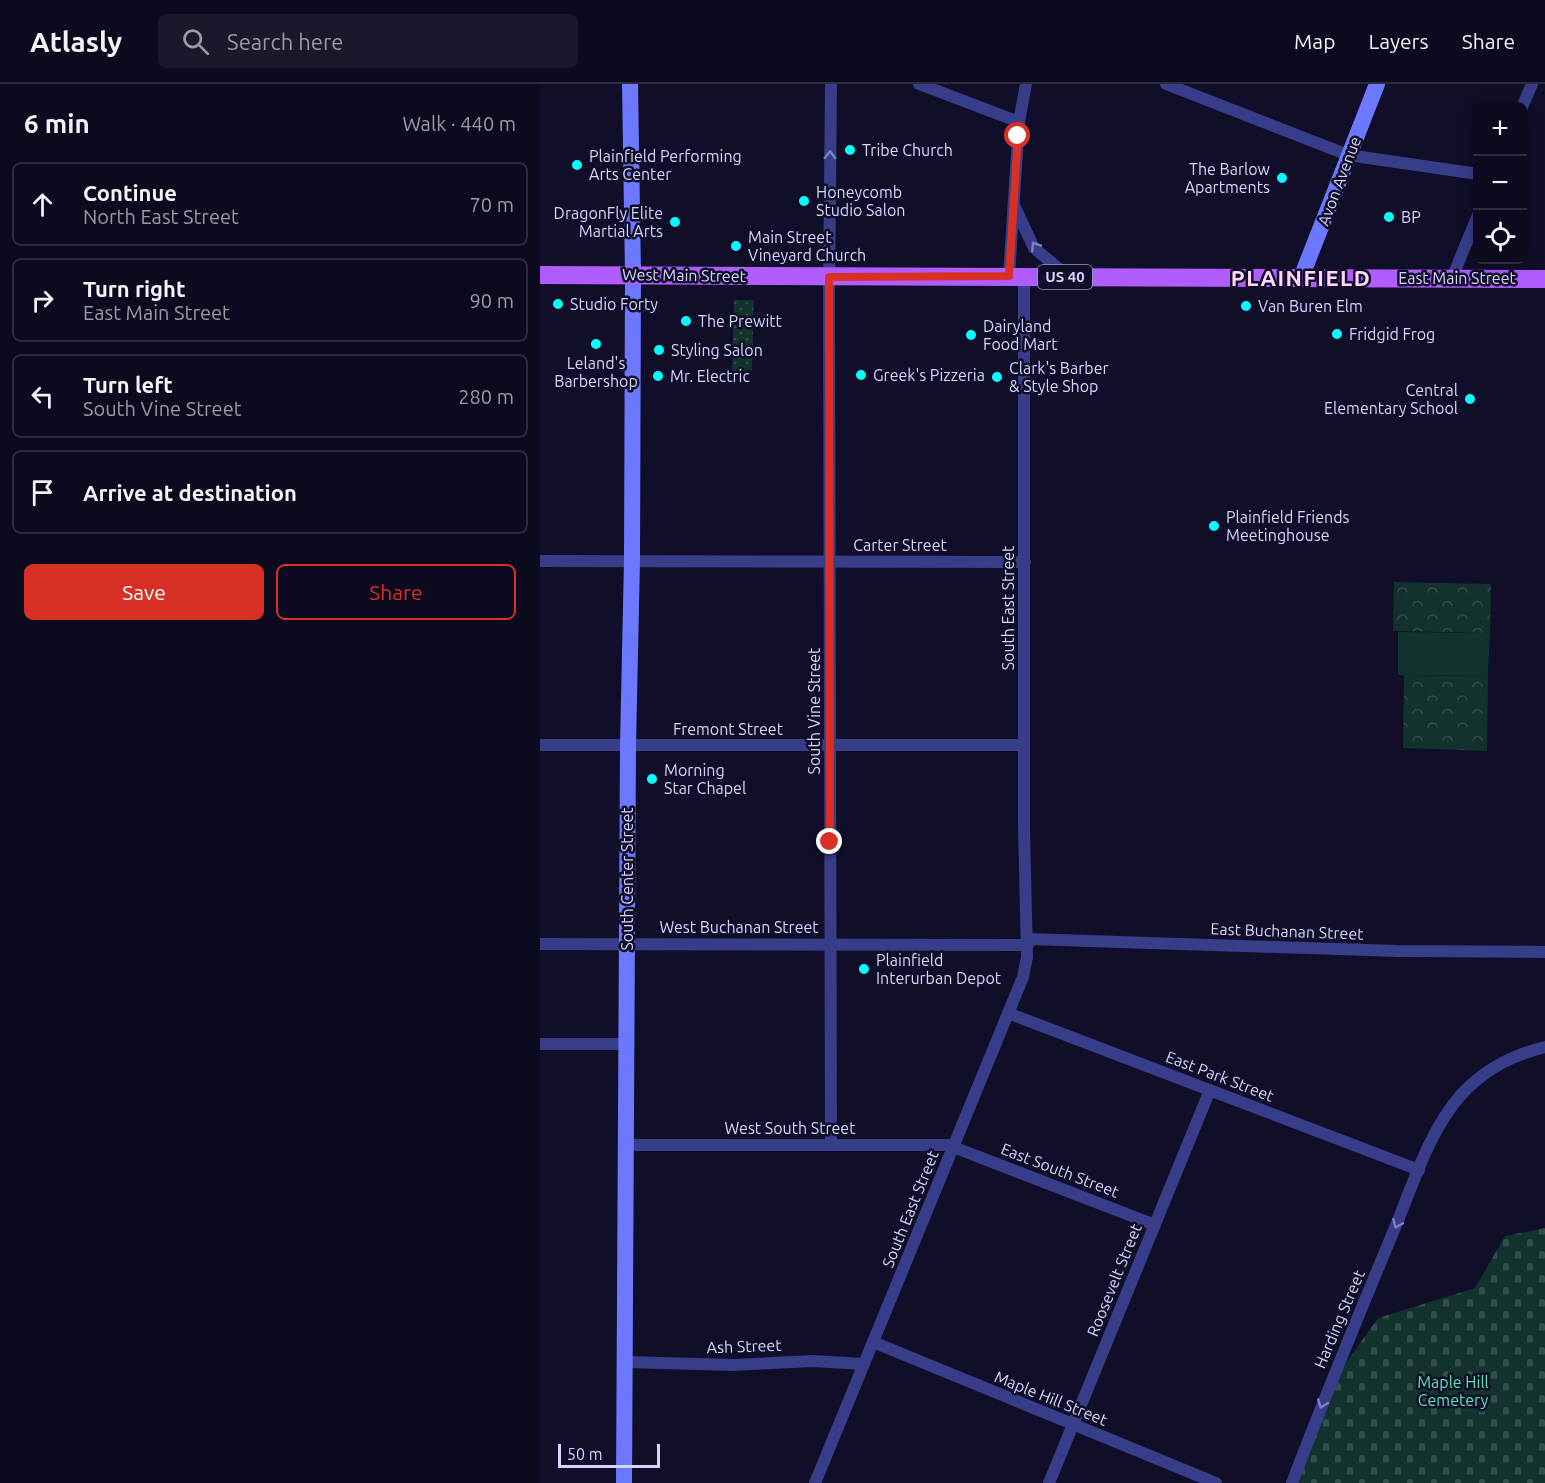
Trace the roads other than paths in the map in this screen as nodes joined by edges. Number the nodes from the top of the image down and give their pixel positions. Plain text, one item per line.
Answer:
1 (630, 84) edge
2 (831, 84) edge
3 (920, 84) edge
4 (1026, 84) edge
5 (1166, 84) edge
6 (1377, 84) edge
7 (1532, 84) edge
8 (1524, 102) edge
9 (1020, 122) junction
10 (1348, 155) junction
11 (1473, 173) edge
12 (1014, 204) junction
13 (1473, 227) edge
14 (540, 274) edge
15 (633, 274) junction
16 (1016, 276) junction
17 (829, 277) junction
18 (1070, 277) junction
19 (1301, 278) junction
20 (1452, 278) junction
21 (1545, 279) edge
22 (632, 560) junction
23 (540, 561) edge
24 (830, 562) junction
25 (1024, 562) junction
26 (628, 745) junction
27 (830, 745) junction
28 (1024, 745) junction
29 (540, 746) edge
30 (1028, 942) junction
31 (831, 943) junction
32 (540, 944) edge
33 (628, 944) junction
34 (1545, 952) edge
35 (1008, 1013) junction
36 (540, 1044) edge
37 (627, 1044) junction
38 (1545, 1047) edge
39 (1210, 1090) junction
40 (627, 1145) junction
41 (831, 1145) junction
42 (953, 1147) junction
43 (1419, 1170) junction
44 (1155, 1225) junction
45 (873, 1342) junction
46 (625, 1362) junction
47 (864, 1364) junction
48 (1073, 1425) junction
49 (624, 1483) edge
50 (814, 1483) edge
51 (1049, 1483) edge
52 (1216, 1483) edge
53 (1292, 1483) edge

1 - 15 main road, South Center Street
17 -> 2 street, South Vine Street
3 - 9 street
4 - 9 street, South East Street
5 - 10 street
6 - 10 main road, Avon Avenue
7 - 8 street
9 - 12 street, South East Street
10 - 11 street
10 - 19 main road, Avon Avenue
12 - 16 street, South East Street
18 -> 12 street
13 - 20 street
14 - 15 main road, West Main Street / US 40
15 - 17 main road, West Main Street / US 40
15 - 22 main road, South Center Street
16 - 17 main road, East Main Street / US 40
16 - 18 main road, East Main Street / US 40
16 - 25 street, South East Street
17 - 24 street, South Vine Street
18 - 19 main road, East Main Street / US 40
19 - 20 main road, East Main Street / US 40
20 - 21 main road, East Main Street / US 40
22 - 23 street, Carter Street
22 - 24 street, Carter Street
22 - 26 main road, South Center Street
24 - 25 street, Carter Street
24 - 27 street, South Vine Street
25 - 28 street, South East Street
26 - 27 street, Fremont Street
26 - 29 street, Fremont Street
26 - 33 main road, South Center Street
27 - 28 street, Fremont Street
27 - 31 street, South Vine Street
28 - 30 street, South East Street
30 - 31 street, East Buchanan Street
30 - 34 street, East Buchanan Street
30 - 35 street, South East Street
31 - 33 street, West Buchanan Street
31 - 41 street, South Vine Street
32 - 33 street, West Buchanan Street
33 - 37 main road, South Center Street
35 - 39 street, East Park Street
35 - 42 street, South East Street
36 - 37 street
37 - 40 main road, South Center Street
38 - 43 street, Harding Street
39 - 43 street, East Park Street
39 - 44 street, Roosevelt Street
40 - 41 street, West South Street
40 - 46 main road, South Center Street
41 - 42 street, West South Street
42 - 44 street, East South Street
42 - 45 street, South East Street
43 -> 53 street, Harding Street
44 - 48 street, Roosevelt Street
45 - 47 street, South East Street
45 - 48 street, Maple Hill Street
46 - 47 street, Ash Street
46 - 49 main road, South Center Street
47 - 50 street, South East Street
48 - 51 street, Roosevelt Street
48 - 52 street, Maple Hill Street

